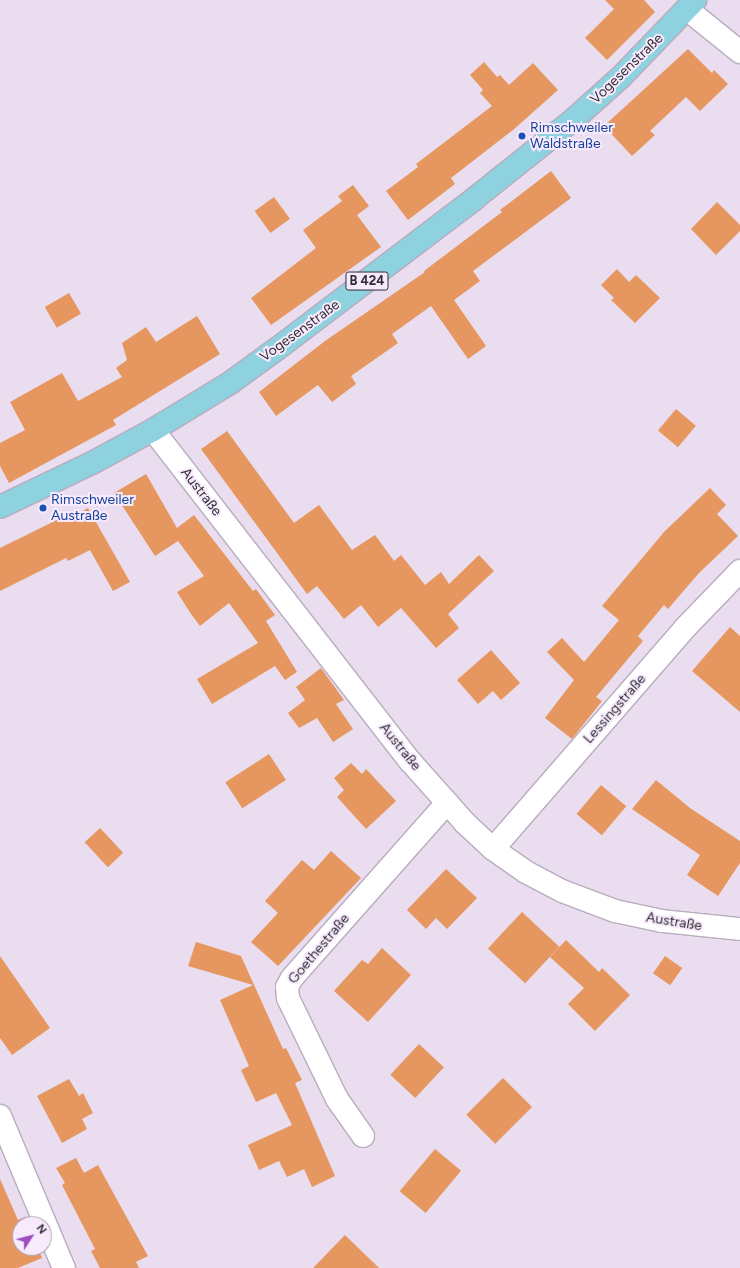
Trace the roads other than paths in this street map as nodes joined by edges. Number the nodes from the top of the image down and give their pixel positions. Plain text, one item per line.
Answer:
1 (691, 5) edge
2 (740, 52) edge
3 (153, 430) junction
4 (0, 507) edge
5 (740, 571) edge
6 (447, 804) junction
7 (493, 849) junction
8 (740, 929) edge
9 (0, 1116) edge
10 (363, 1136) dead end
11 (64, 1268) edge

1 - 2 street
1 - 3 main road, Vogesenstraße / B 424
3 - 4 main road, Vogesenstraße / B 424
3 - 6 street, Austraße
5 - 7 street, Lessingstraße
6 - 7 street, Austraße
6 - 10 street, Goethestraße
7 - 8 street, Austraße
9 - 11 street

